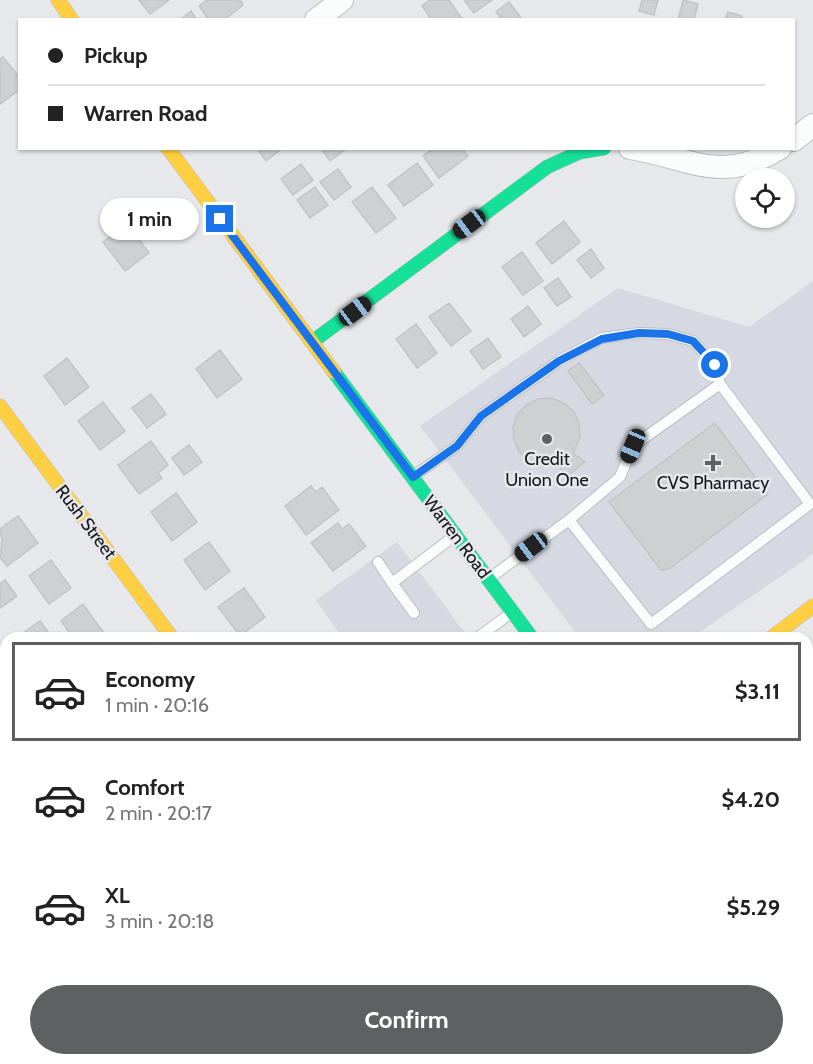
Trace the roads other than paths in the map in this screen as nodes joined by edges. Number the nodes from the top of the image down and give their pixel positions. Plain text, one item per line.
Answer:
1 (58, 0) edge
2 (342, 0) edge
3 (71, 18) edge
4 (319, 18) edge
5 (813, 125) edge
6 (795, 139) edge
7 (169, 150) edge
8 (592, 150) edge
9 (638, 150) edge
10 (776, 150) edge
11 (312, 342) junction
12 (720, 384) junction
13 (0, 406) edge
14 (413, 477) junction
15 (812, 506) edge
16 (569, 520) junction
17 (455, 535) junction
18 (378, 562) dead end
19 (488, 579) junction
20 (392, 583) junction
21 (813, 606) edge
22 (512, 612) junction
23 (414, 613) dead end
24 (168, 632) edge
25 (485, 632) edge
26 (527, 632) edge
27 (779, 632) edge

1 - 3 main road
2 - 4 street
5 - 6 street
7 - 11 main road, Warren Road
8 - 11 main road
9 - 10 street
11 - 14 main road, Warren Road
12 - 14 lane
12 - 15 lane
12 - 16 lane
13 - 24 main road, Rush Street
14 - 17 main road, Warren Road
15 - 16 lane
16 - 19 lane
17 - 19 main road, Warren Road
17 - 20 lane
18 - 20 lane
19 - 22 main road, Warren Road
20 - 23 lane
21 - 27 main road
22 - 25 lane
22 - 26 main road, Warren Road

